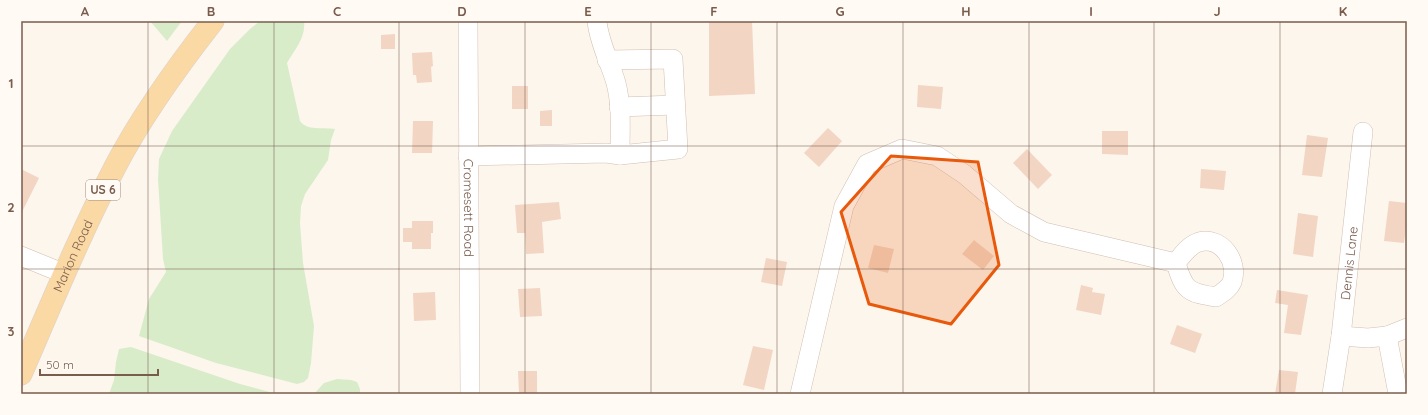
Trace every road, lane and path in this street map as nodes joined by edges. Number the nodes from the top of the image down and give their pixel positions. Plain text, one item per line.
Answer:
1 (213, 21) edge
2 (468, 21) edge
3 (597, 21) edge
4 (607, 60) junction
5 (675, 104) junction
6 (619, 107) junction
7 (1363, 132) dead end
8 (620, 155) junction
9 (468, 156) junction
10 (21, 256) edge
11 (1176, 263) dead end
12 (65, 274) junction
13 (1407, 328) edge
14 (1341, 336) junction
15 (1387, 336) junction
16 (21, 374) edge
17 (470, 394) edge
18 (800, 394) edge
19 (1332, 394) edge
20 (1398, 394) edge

1 - 12 main road, Marion Road / US 6
2 - 9 street, Cromesett Road
3 - 4 street
4 - 5 street
4 - 6 street
5 - 6 street
5 - 8 street
6 - 8 street
7 - 14 street, Dennis Lane
8 - 9 street
9 - 17 street, Cromesett Road
10 - 12 street
11 - 18 street
12 - 16 main road, Marion Road / US 6
13 - 15 street
14 - 15 street
14 - 19 street, Dennis Lane
15 - 20 street

